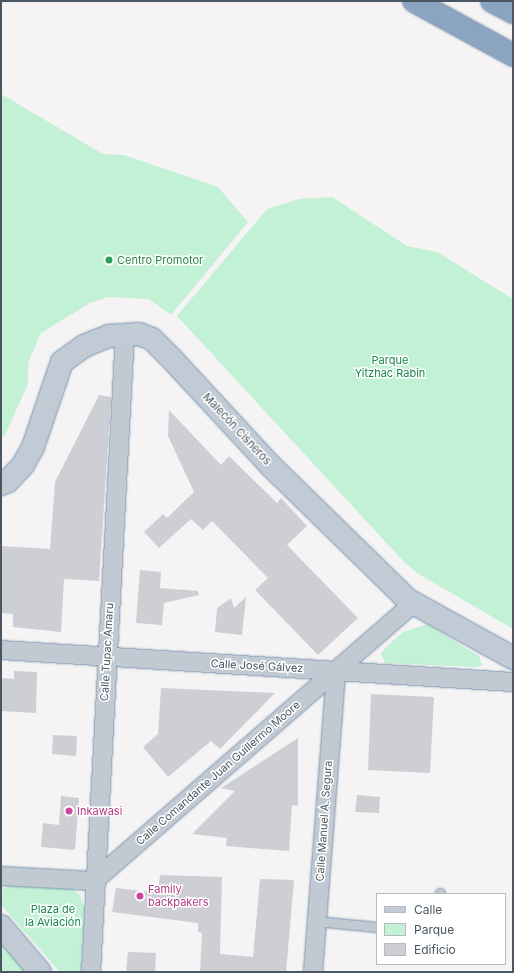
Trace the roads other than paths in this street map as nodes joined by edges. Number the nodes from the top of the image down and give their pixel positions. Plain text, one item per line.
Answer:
1 (414, 1) edge
2 (492, 1) edge
3 (513, 12) edge
4 (513, 55) edge
5 (125, 333) junction
6 (1, 484) edge
7 (413, 604) junction
8 (1, 650) edge
9 (107, 657) junction
10 (513, 658) edge
11 (336, 671) junction
12 (513, 682) edge
13 (1, 876) edge
14 (94, 881) junction
15 (316, 921) junction
16 (1, 926) edge
17 (376, 927) edge
18 (40, 972) edge
19 (91, 972) edge
20 (313, 972) edge

1 - 4 highway
2 - 3 highway
5 - 6 street, Malecón Cisneros
5 - 7 street, Malecón Cisneros
5 - 9 street, Calle Tupac Amaru
7 - 10 street, Malecón Cisneros
7 - 11 street, Calle Comandante Juan Guillermo Moore
8 - 9 street, Calle José Gálvez
9 - 11 street, Calle José Gálvez
9 - 14 street, Calle Tupac Amaru
11 - 12 street, Calle José Gálvez
11 - 14 street, Calle Comandante Juan Guillermo Moore
11 - 15 street, Calle Manuel A. Segura
13 - 14 street
14 - 19 street, Calle Tupac Amaru
15 - 17 lane
15 - 20 street, Calle Manuel A. Segura
16 - 18 street

